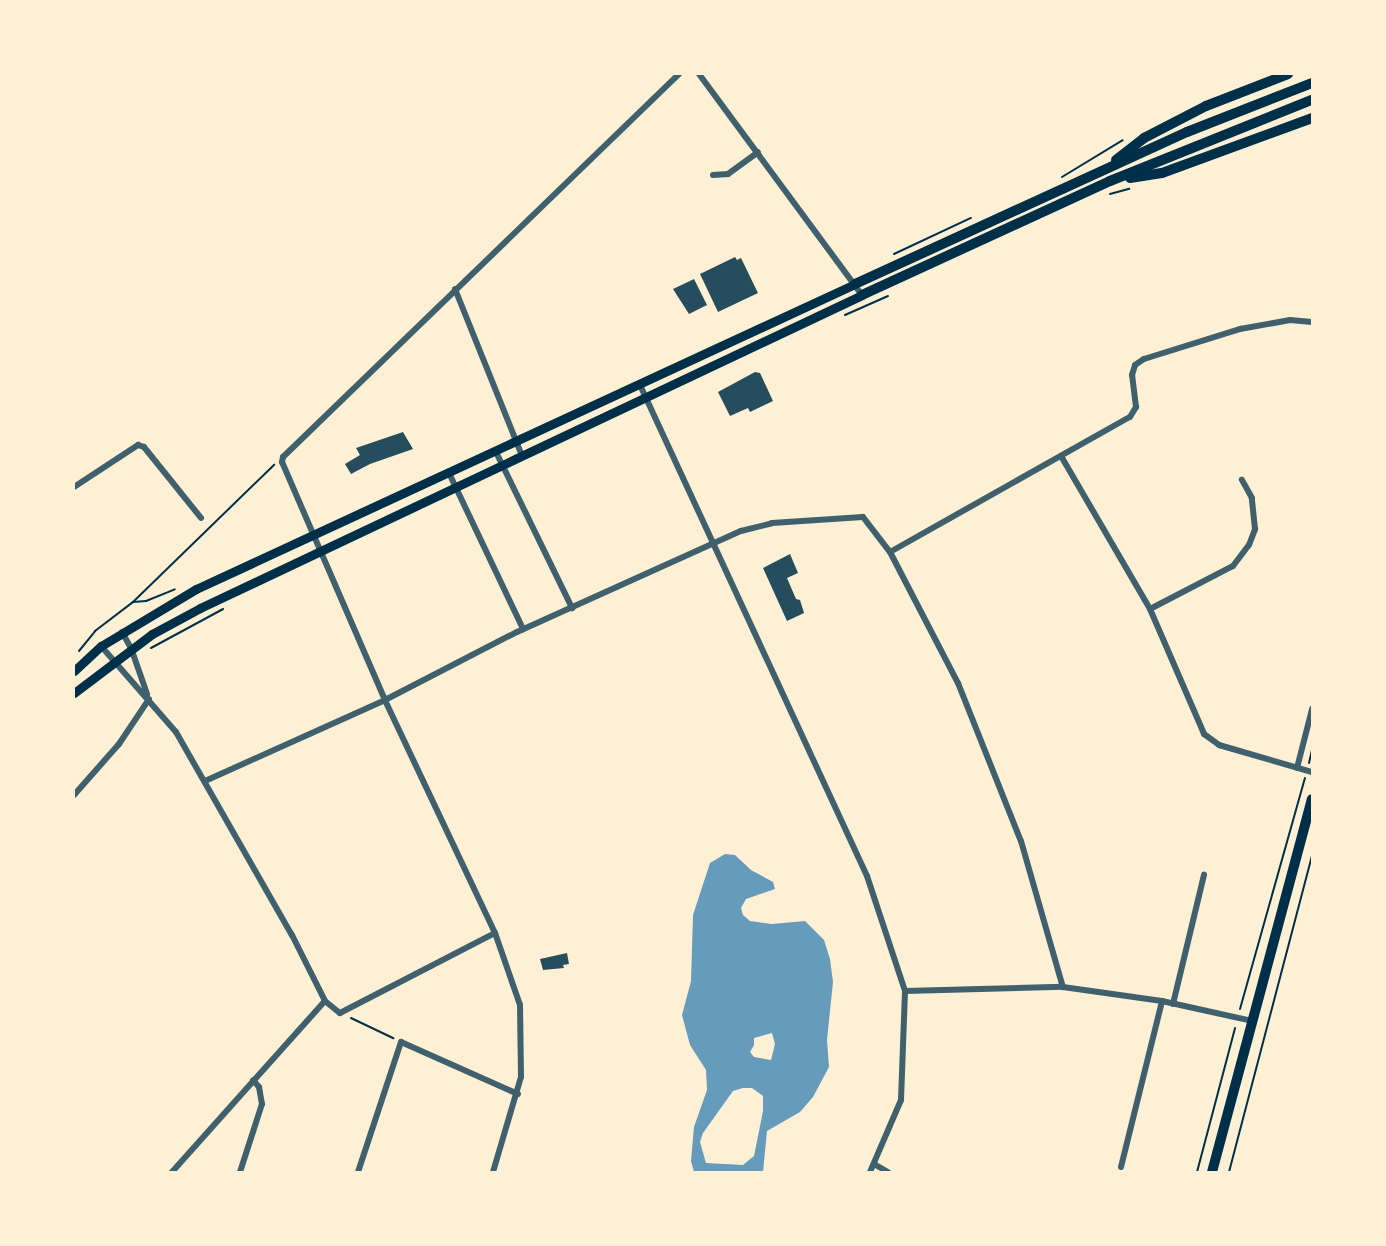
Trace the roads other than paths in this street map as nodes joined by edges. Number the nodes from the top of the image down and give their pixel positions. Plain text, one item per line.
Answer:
1 (679, 74) edge
2 (699, 74) edge
3 (1288, 74) edge
4 (1312, 83) edge
5 (1312, 100) edge
6 (1312, 118) edge
7 (758, 152) junction
8 (713, 175) dead end
9 (1108, 175) junction
10 (855, 284) junction
11 (455, 289) junction
12 (862, 295) junction
13 (1312, 322) edge
14 (640, 385) junction
15 (645, 397) junction
16 (516, 443) junction
17 (496, 452) junction
18 (522, 456) junction
19 (1061, 456) junction
20 (502, 465) junction
21 (449, 473) junction
22 (1242, 480) dead end
23 (74, 487) edge
24 (455, 488) junction
25 (201, 518) dead end
26 (314, 534) junction
27 (714, 544) junction
28 (321, 551) junction
29 (890, 552) junction
30 (572, 608) junction
31 (1150, 609) junction
32 (523, 629) junction
33 (122, 632) junction
34 (101, 646) junction
35 (131, 648) junction
36 (113, 660) junction
37 (74, 671) edge
38 (74, 694) edge
39 (149, 699) junction
40 (385, 701) junction
41 (1312, 709) edge
42 (1297, 768) junction
43 (1310, 771) edge
44 (205, 781) junction
45 (74, 796) edge
46 (1312, 799) edge
47 (1204, 875) dead end
48 (495, 933) junction
49 (1063, 986) junction
50 (905, 991) junction
51 (325, 1001) junction
52 (1162, 1001) junction
53 (1173, 1003) junction
54 (1252, 1021) junction
55 (253, 1080) junction
56 (518, 1094) junction
57 (874, 1164) junction
58 (1121, 1167) dead end
59 (172, 1172) edge
60 (240, 1172) edge
61 (358, 1172) edge
62 (493, 1172) edge
63 (870, 1172) edge
64 (888, 1172) edge
65 (1212, 1172) edge

1 - 11 street
2 - 7 street
3 - 9 highway
4 - 9 highway
5 - 9 highway
6 - 9 highway
7 - 8 street
7 - 10 street
9 - 10 highway
9 - 12 highway
10 - 12 street
10 - 14 main road
11 - 16 street
11 - 26 street
12 - 15 main road
13 - 19 street
14 - 15 street
14 - 16 main road
15 - 18 main road
15 - 27 street
16 - 17 main road
16 - 18 street
17 - 20 street
17 - 21 main road
18 - 20 main road
19 - 29 street
19 - 31 street
20 - 24 main road
20 - 30 street
21 - 24 street
21 - 26 main road
22 - 31 street
23 - 25 street
24 - 28 main road
24 - 32 street
26 - 28 street
26 - 33 main road
27 - 29 street
27 - 30 street
27 - 50 street
28 - 35 main road
28 - 40 street
29 - 49 street
30 - 32 street
31 - 42 street
32 - 40 street
33 - 34 main road
33 - 35 street
34 - 36 street
34 - 37 main road
35 - 36 main road
35 - 39 street
36 - 38 main road
36 - 39 street
39 - 44 street
39 - 45 street
40 - 44 street
40 - 48 street
41 - 42 street
42 - 43 street
44 - 51 street
46 - 54 main road
47 - 53 street
48 - 51 street
48 - 56 street
49 - 50 street
49 - 52 street
50 - 57 street
51 - 55 street
52 - 53 street
52 - 58 street
53 - 54 street
54 - 65 main road
55 - 59 street
55 - 60 street
56 - 61 street
56 - 62 street
57 - 63 street
57 - 64 street

